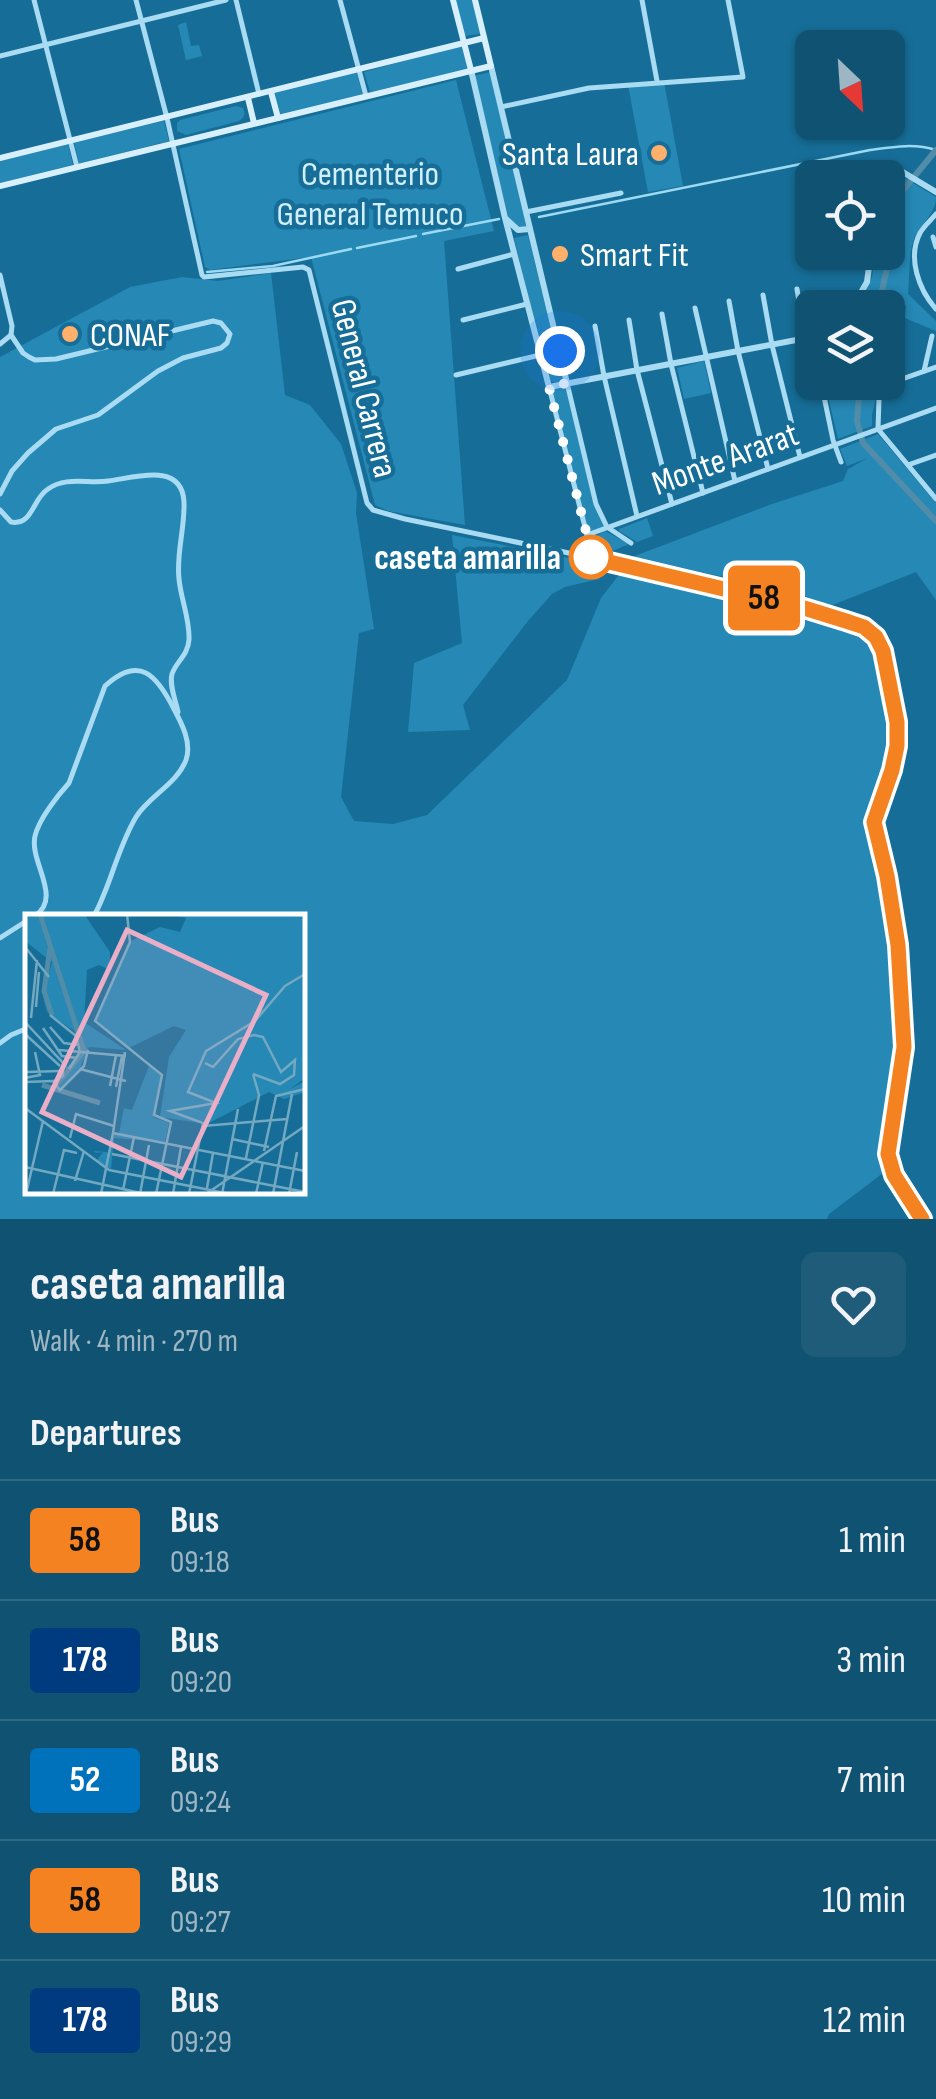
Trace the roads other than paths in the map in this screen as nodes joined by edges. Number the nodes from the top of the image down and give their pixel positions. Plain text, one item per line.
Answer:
1 (34, 0) edge
2 (136, 0) edge
3 (226, 0) edge
4 (236, 0) edge
5 (340, 0) edge
6 (454, 0) edge
7 (475, 0) edge
8 (642, 0) edge
9 (728, 0) edge
10 (142, 21) junction
11 (484, 38) junction
12 (464, 42) junction
13 (45, 45) junction
14 (0, 56) edge
15 (491, 66) junction
16 (358, 70) junction
17 (471, 70) junction
18 (656, 81) junction
19 (272, 92) junction
20 (260, 95) junction
21 (366, 96) junction
22 (248, 98) junction
23 (501, 107) junction
24 (167, 118) junction
25 (278, 118) junction
26 (254, 124) junction
27 (71, 141) junction
28 (173, 144) junction
29 (0, 158) edge
30 (77, 167) junction
31 (905, 174) edge
32 (0, 186) edge
33 (936, 192) edge
34 (620, 194) dead end
35 (526, 212) junction
36 (936, 214) edge
37 (505, 218) junction
38 (530, 229) junction
39 (933, 237) dead end
40 (936, 247) edge
41 (514, 254) junction
42 (458, 270) dead end
43 (0, 276) edge
44 (762, 295) dead end
45 (729, 302) dead end
46 (527, 304) junction
47 (695, 308) dead end
48 (936, 309) edge
49 (662, 314) dead end
50 (463, 320) dead end
51 (629, 320) dead end
52 (595, 326) dead end
53 (11, 335) junction
54 (932, 336) dead end
55 (795, 341) edge
56 (0, 344) edge
57 (772, 345) junction
58 (738, 351) junction
59 (540, 354) junction
60 (705, 357) junction
61 (671, 364) junction
62 (936, 367) edge
63 (638, 370) junction
64 (924, 371) junction
65 (456, 375) dead end
66 (604, 376) junction
67 (905, 377) edge
68 (567, 383) junction
69 (549, 387) junction
70 (825, 400) edge
71 (880, 400) edge
72 (936, 408) edge
73 (878, 429) junction
74 (835, 445) junction
75 (936, 454) edge
76 (800, 457) junction
77 (841, 462) dead end
78 (908, 465) junction
79 (768, 469) junction
80 (736, 480) junction
81 (703, 493) junction
82 (0, 494) edge
83 (936, 499) edge
84 (672, 504) junction
85 (0, 510) edge
86 (637, 516) junction
87 (607, 527) junction
88 (587, 535) junction
89 (631, 543) dead end
90 (588, 557) junction
91 (608, 561) joint
92 (178, 715) junction
93 (40, 914) edge
94 (95, 914) edge
95 (25, 922) edge
96 (0, 938) edge
97 (25, 1029) edge
98 (0, 1043) edge
99 (922, 1219) edge

1 - 13 street
2 - 10 street, General Carrera
3 - 10 street
4 - 20 street
5 - 16 street
6 - 12 main road
7 - 11 main road
8 - 18 street
9 - 18 street
10 - 13 street
10 - 24 street, General Carrera
11 - 12 main road
11 - 15 main road
12 - 16 main road
12 - 17 main road
13 - 14 street
13 - 27 street
15 - 17 main road
15 - 23 street
16 - 19 main road
16 - 21 street
17 - 21 main road
17 - 37 street
18 - 23 street
19 - 20 main road
19 - 25 main road
20 - 22 main road
21 - 25 main road
22 - 24 main road
22 - 26 main road
23 - 35 street
24 - 27 main road
24 - 28 street, General Carrera
25 - 26 main road
26 - 28 main road
27 - 29 main road
27 - 30 street
28 - 30 main road
28 - 90 street, General Carrera
30 - 32 main road
31 - 33 street
34 - 35 street
35 - 38 street
36 - 48 street
37 - 38 street
37 - 41 street
38 - 68 street
39 - 40 street
41 - 42 street
41 - 46 street
43 - 53 street
44 - 57 street
45 - 58 street
46 - 50 street
46 - 59 street
47 - 60 street
49 - 61 street
51 - 63 street
52 - 66 street
53 - 56 street
53 - 82 street
54 - 64 street
55 - 57 street
57 - 58 street
57 - 76 street
58 - 60 street
58 - 79 street
59 - 65 street
59 - 69 street
60 - 61 street
60 - 80 street
61 - 63 street
61 - 81 street
62 - 64 street
63 - 66 street
63 - 84 street
64 - 67 street
66 - 68 street
66 - 86 street
68 - 69 street
68 - 87 street
69 - 88 street
70 - 74 street
71 - 73 street
72 - 73 street, Monte Ararat
73 - 74 street, Monte Ararat
73 - 78 street
74 - 76 street, Monte Ararat
74 - 77 street
75 - 78 street
76 - 79 street, Monte Ararat
78 - 83 street
79 - 80 street, Monte Ararat
80 - 81 street, Monte Ararat
81 - 84 street, Monte Ararat
84 - 86 street, Monte Ararat
85 - 92 street
86 - 87 street, Monte Ararat
87 - 88 street, Monte Ararat
87 - 89 street
88 - 90 street
90 - 91 street
91 - 99 street
92 - 93 street
92 - 94 street
95 - 96 street
97 - 98 street

